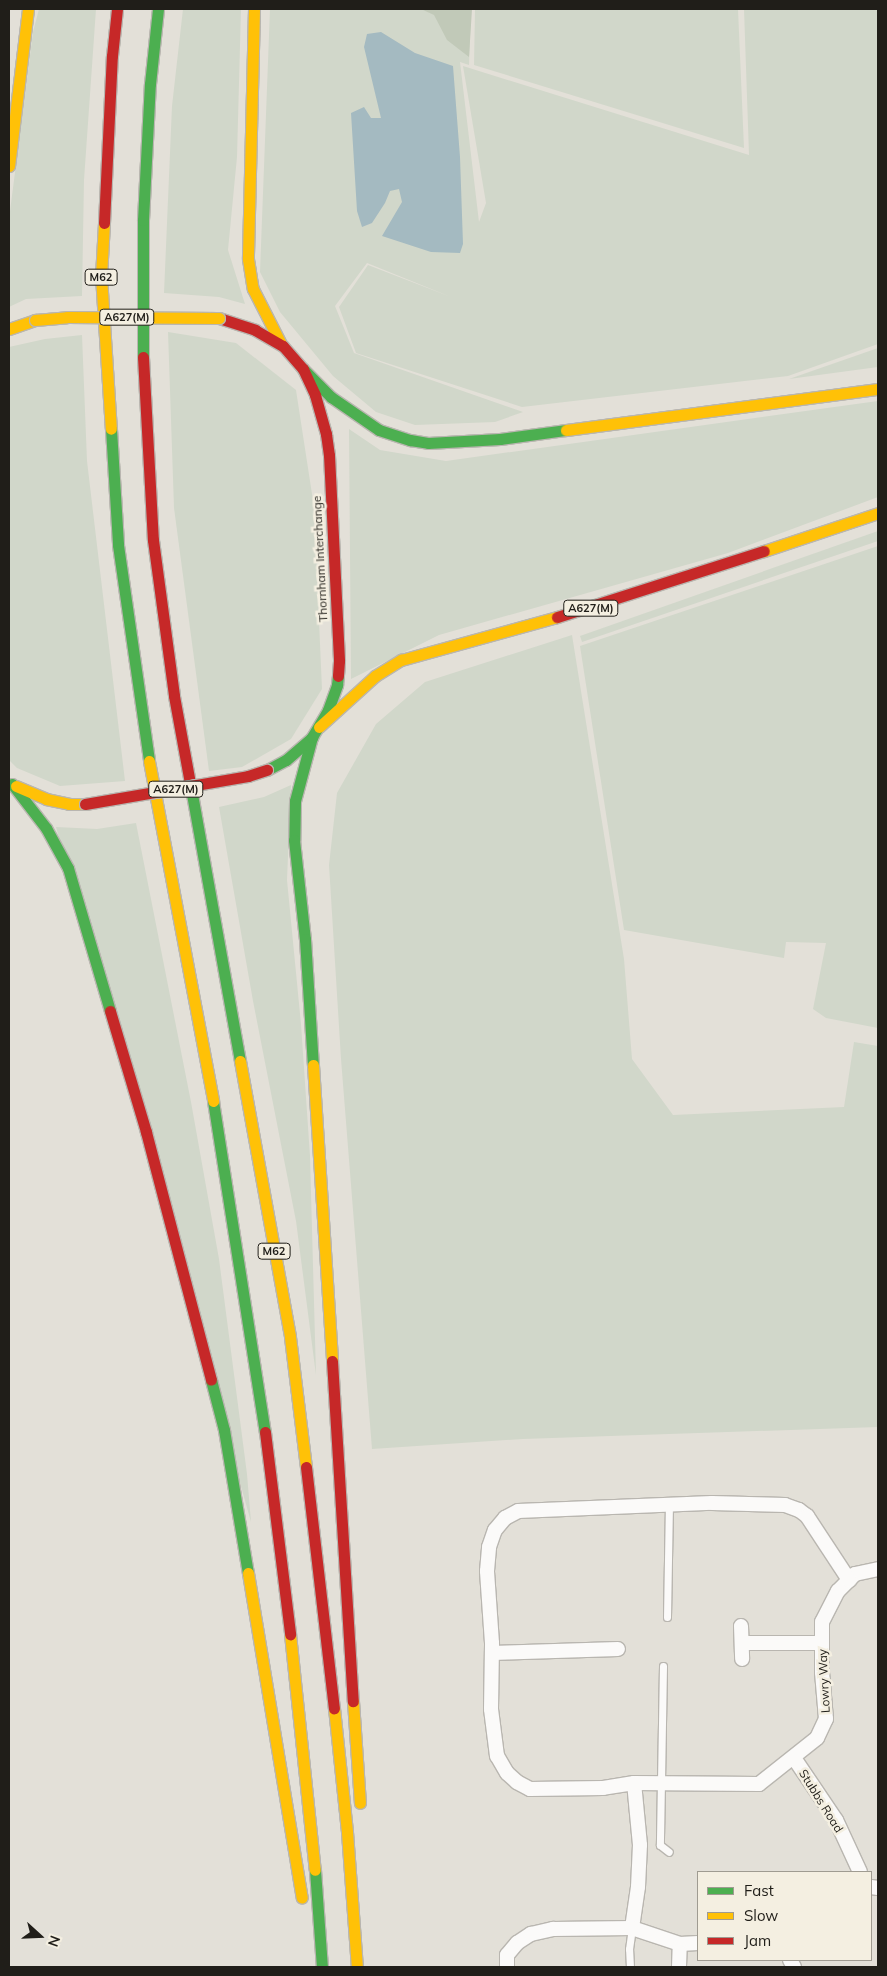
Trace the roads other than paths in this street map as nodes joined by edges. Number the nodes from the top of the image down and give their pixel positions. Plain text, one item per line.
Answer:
1 (28, 9) edge
2 (118, 9) edge
3 (158, 9) edge
4 (254, 9) edge
5 (9, 166) edge
6 (9, 329) edge
7 (283, 346) junction
8 (303, 370) junction
9 (878, 389) edge
10 (878, 514) edge
11 (319, 727) junction
12 (312, 737) junction
13 (11, 782) edge
14 (669, 1505) junction
15 (878, 1569) edge
16 (849, 1580) junction
17 (667, 1617) dead end
18 (741, 1626) dead end
19 (742, 1643) junction
20 (822, 1643) junction
21 (618, 1649) dead end
22 (492, 1653) junction
23 (742, 1659) dead end
24 (662, 1666) dead end
25 (794, 1758) junction
26 (660, 1783) junction
27 (634, 1784) junction
28 (361, 1817) dead end
29 (669, 1852) dead end
30 (860, 1871) edge
31 (363, 1883) dead end
32 (304, 1913) dead end
33 (632, 1928) junction
34 (308, 1932) dead end
35 (697, 1943) edge
36 (680, 1944) junction
37 (314, 1967) edge
38 (322, 1967) edge
39 (357, 1967) edge
40 (365, 1967) edge
41 (507, 1967) edge
42 (630, 1967) edge
43 (679, 1967) edge

1 - 5 highway
2 - 38 highway, M62
3 - 39 highway, M62
4 - 7 highway
6 - 7 highway, Thornham Interchange / A627(M), bridge
7 - 8 highway, Thornham Interchange / A627(M)
8 - 9 highway, A627(M)
8 - 11 highway, Thornham Interchange / A627(M)
10 - 11 highway, A627(M)
11 - 12 highway, Thornham Interchange / A627(M)
12 - 13 highway, Thornham Interchange / A627(M), bridge
12 - 28 highway
13 - 32 highway
14 - 16 street, Lowry Way
14 - 17 lane
14 - 22 street, Lowry Way
15 - 16 street, Lowry Way
16 - 20 street, Lowry Way
18 - 19 street
19 - 20 street
19 - 23 street
20 - 25 street, Lowry Way
21 - 22 street
22 - 27 street, Lowry Way
24 - 26 lane
25 - 26 street, Lowry Way
25 - 30 street, Stubbs Road
26 - 27 street, Lowry Way
26 - 29 lane
27 - 33 street
31 - 40 highway
33 - 36 street
33 - 41 street
33 - 42 lane
34 - 37 highway
35 - 36 street
36 - 43 street

